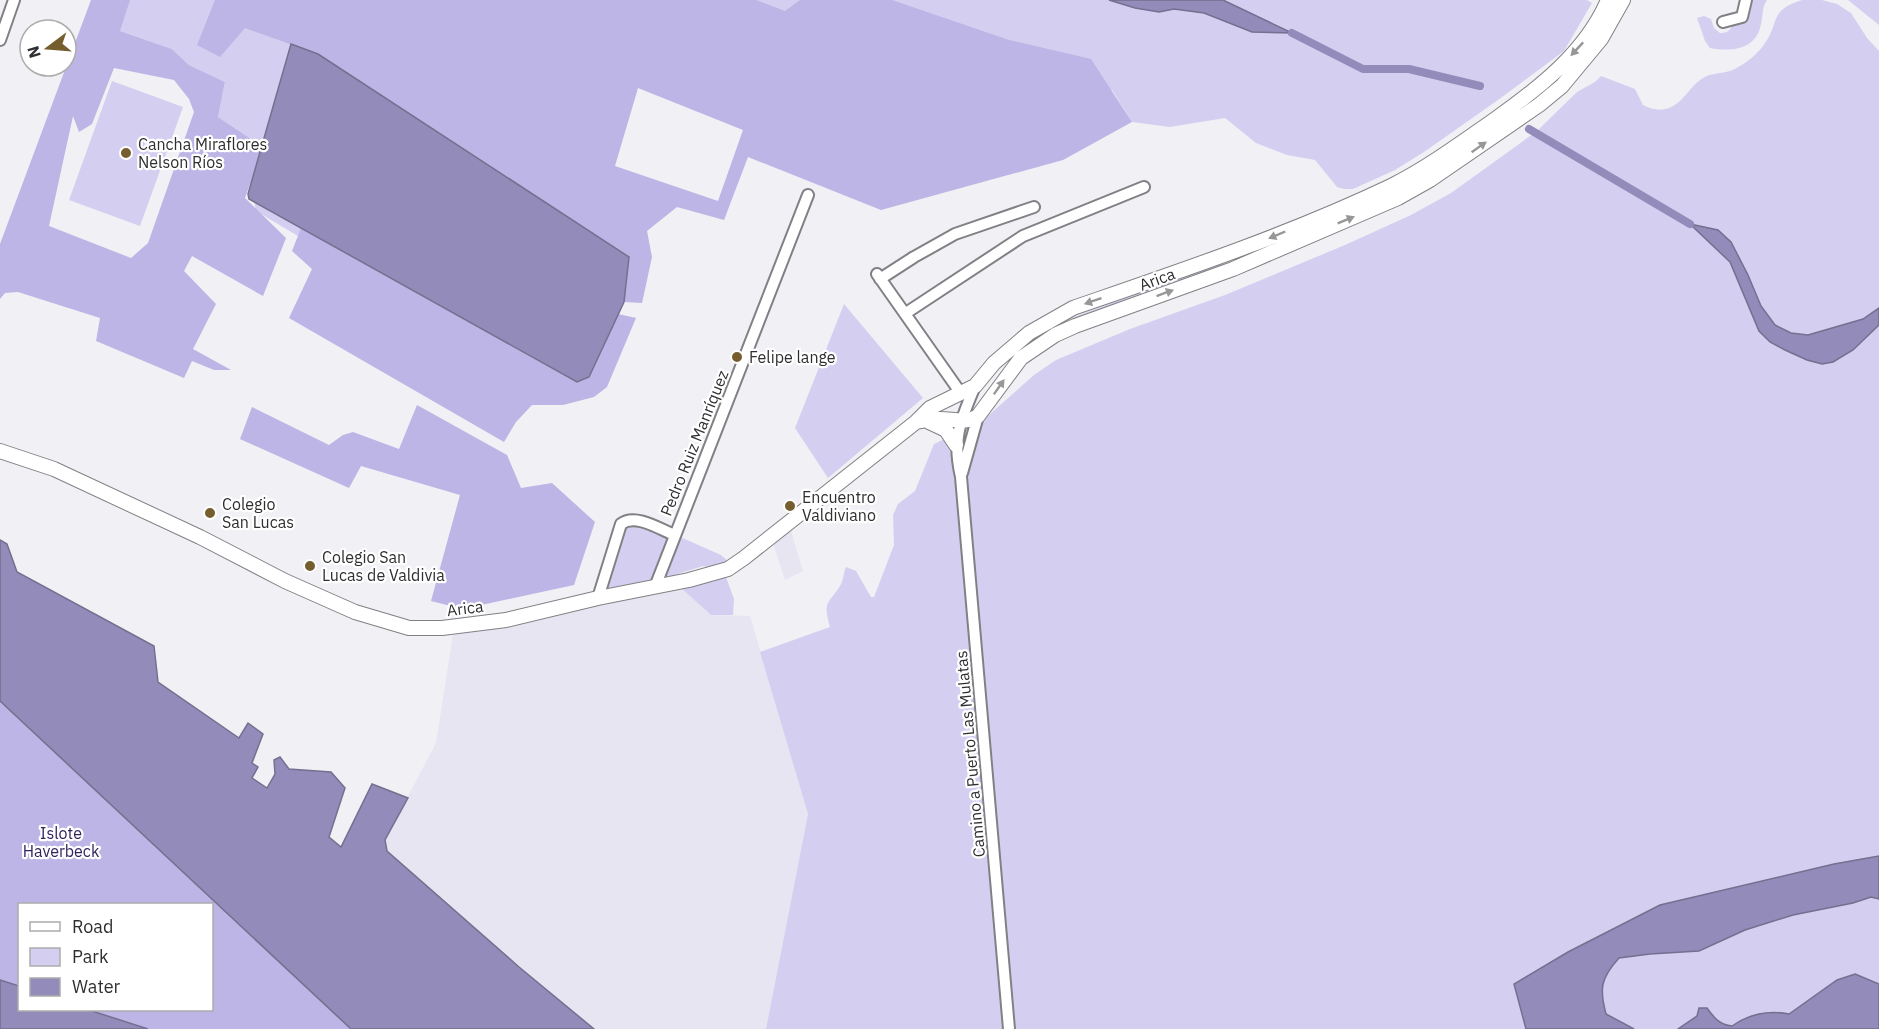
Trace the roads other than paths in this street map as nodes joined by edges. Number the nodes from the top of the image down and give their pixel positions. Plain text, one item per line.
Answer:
1 (14, 0) edge
2 (1608, 0) edge
3 (1623, 0) edge
4 (1746, 0) edge
5 (1723, 22) dead end
6 (0, 40) edge
7 (1144, 187) dead end
8 (808, 195) dead end
9 (1034, 207) dead end
10 (906, 313) junction
11 (975, 386) junction
12 (960, 392) junction
13 (978, 416) junction
14 (920, 421) junction
15 (961, 421) junction
16 (956, 445) junction
17 (0, 451) edge
18 (961, 477) junction
19 (674, 535) junction
20 (655, 587) junction
21 (598, 598) junction
22 (1009, 1029) edge

1 - 6 street
2 -> 11 main road, Arica
13 -> 3 main road, Arica
4 - 5 street
7 - 10 street
8 - 19 street, Pedro Ruiz Manríquez
9 - 10 street
10 - 12 street
11 - 12 main road, Arica
11 - 15 street, Camino a Puerto Las Mulatas
12 - 14 main road, Arica
13 - 15 main road
13 - 18 street, Camino a Puerto Las Mulatas
14 - 15 main road
14 - 16 main road
14 - 20 main road, Arica
15 - 16 street, Camino a Puerto Las Mulatas
16 - 18 street, Camino a Puerto Las Mulatas
17 - 21 main road, Arica
18 - 22 street, Camino a Puerto Las Mulatas
19 - 20 street, Pedro Ruiz Manríquez
19 - 21 street, Pedro Ruiz Manríquez
20 - 21 main road, Arica

